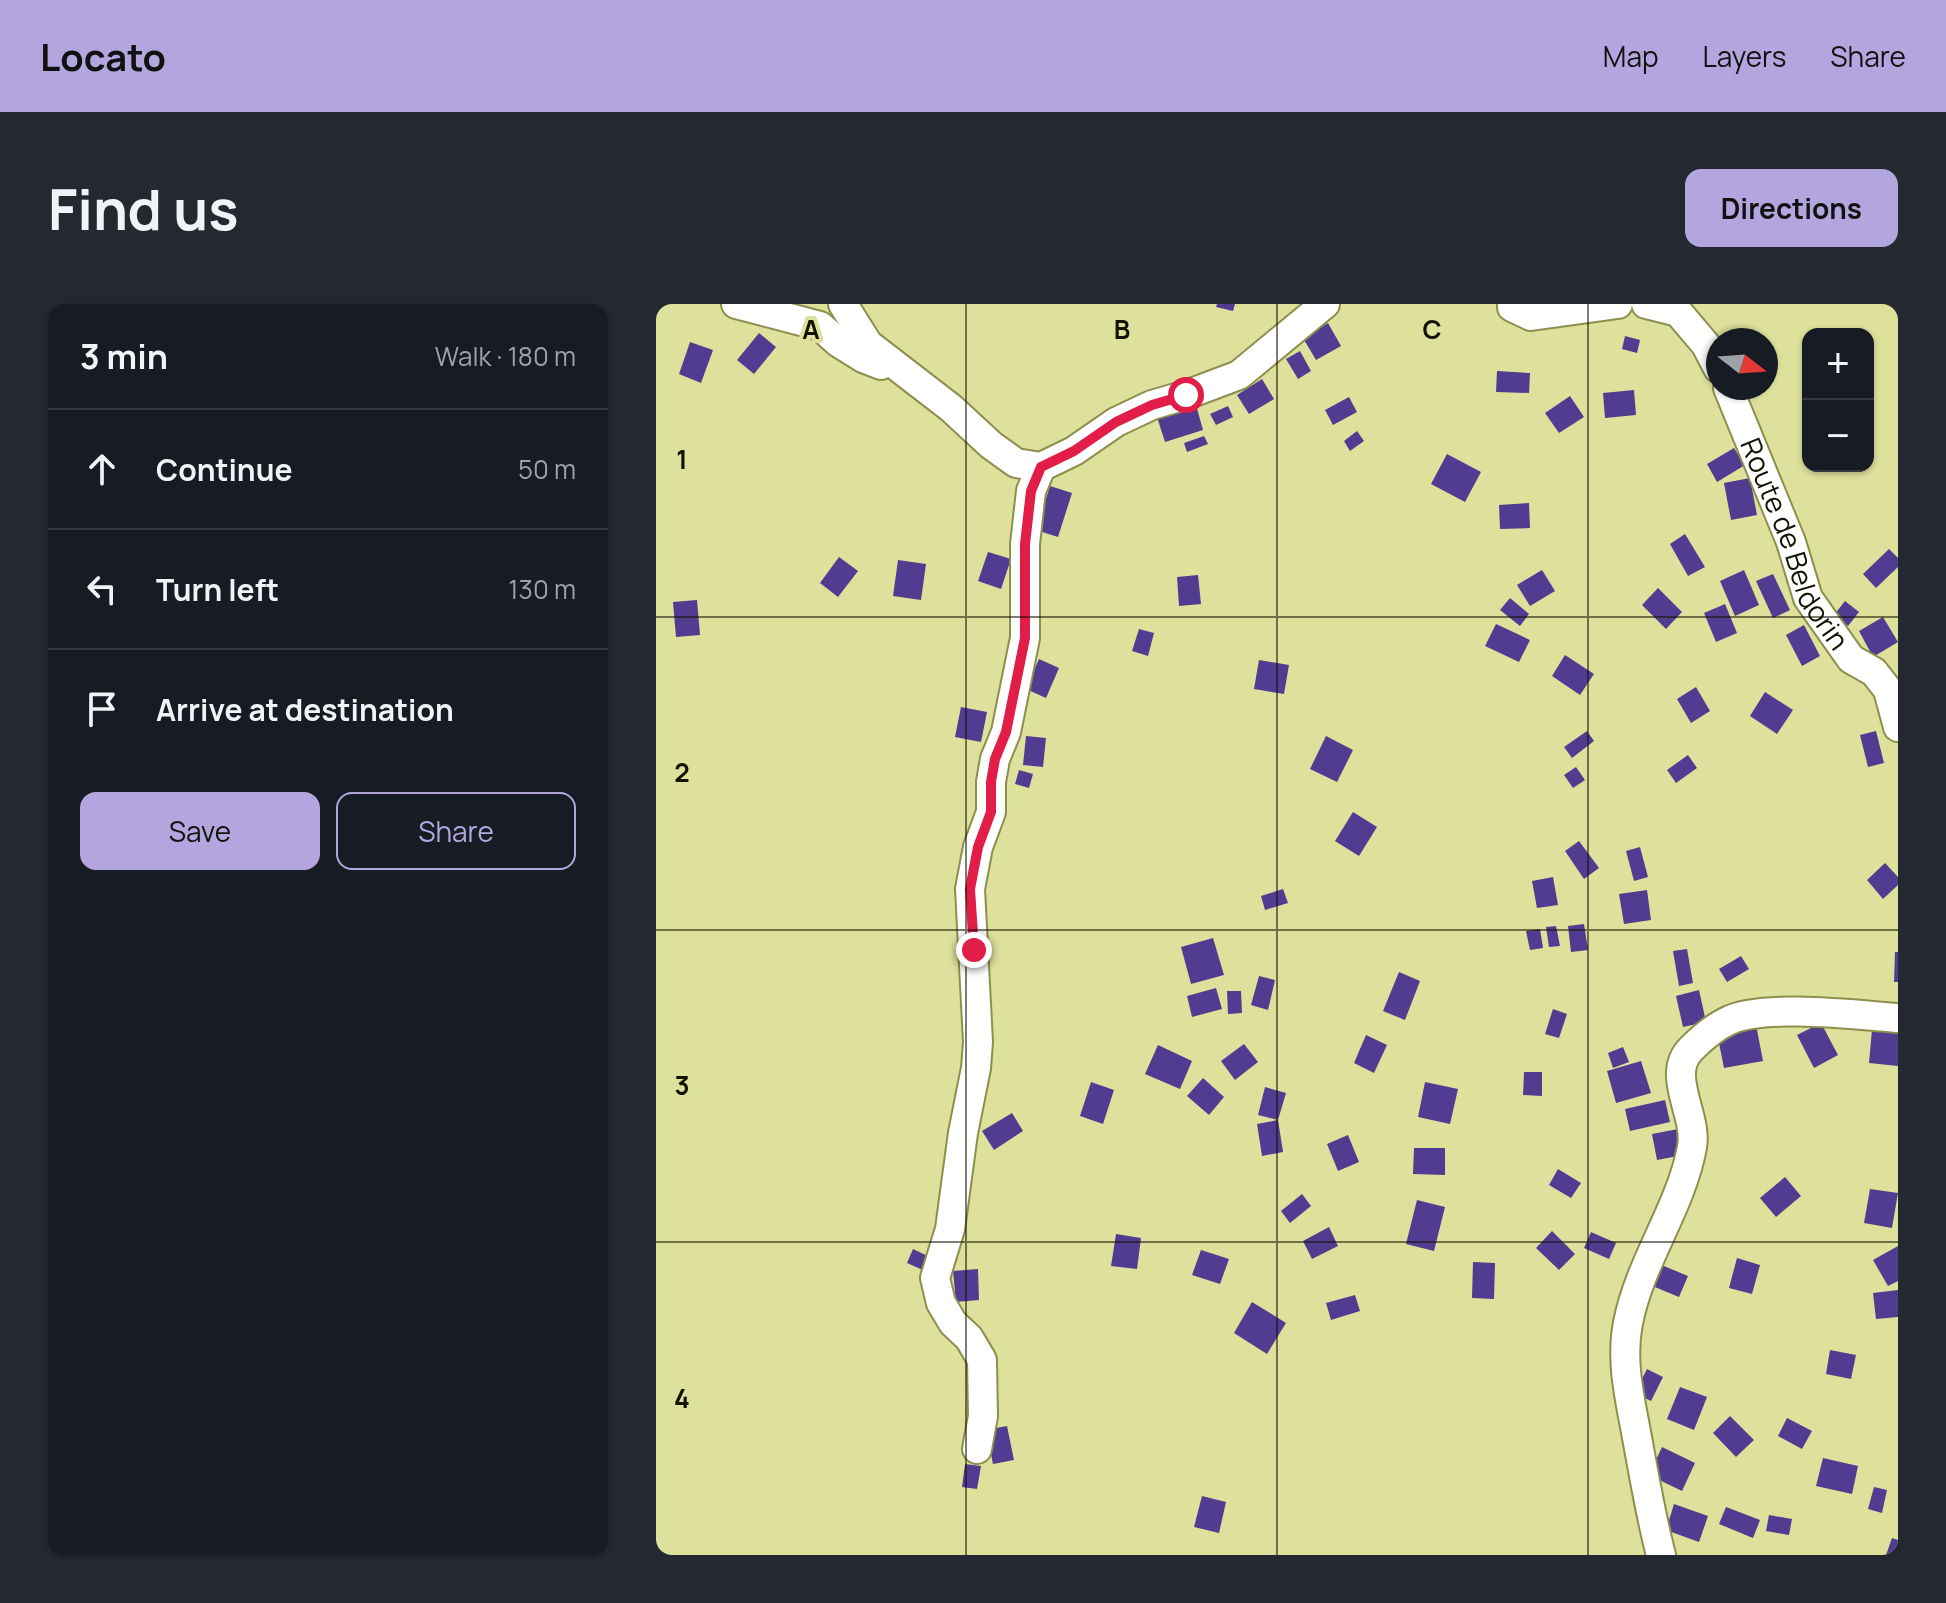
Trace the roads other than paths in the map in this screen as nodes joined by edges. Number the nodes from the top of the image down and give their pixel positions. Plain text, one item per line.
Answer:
1 (736, 304) edge
2 (843, 304) edge
3 (1325, 304) edge
4 (1618, 304) edge
5 (1646, 304) edge
6 (1510, 305) edge
7 (1706, 345) edge
8 (908, 376) junction
9 (1733, 400) edge
10 (1041, 467) junction
11 (1898, 727) edge
12 (1898, 1018) edge
13 (977, 1449) dead end
14 (1661, 1555) edge

1 - 8 street
2 - 8 street
3 - 10 street
4 - 6 street
5 - 7 street
8 - 10 street
9 - 11 street, Route de Beldorin
10 - 13 street
12 - 14 street

